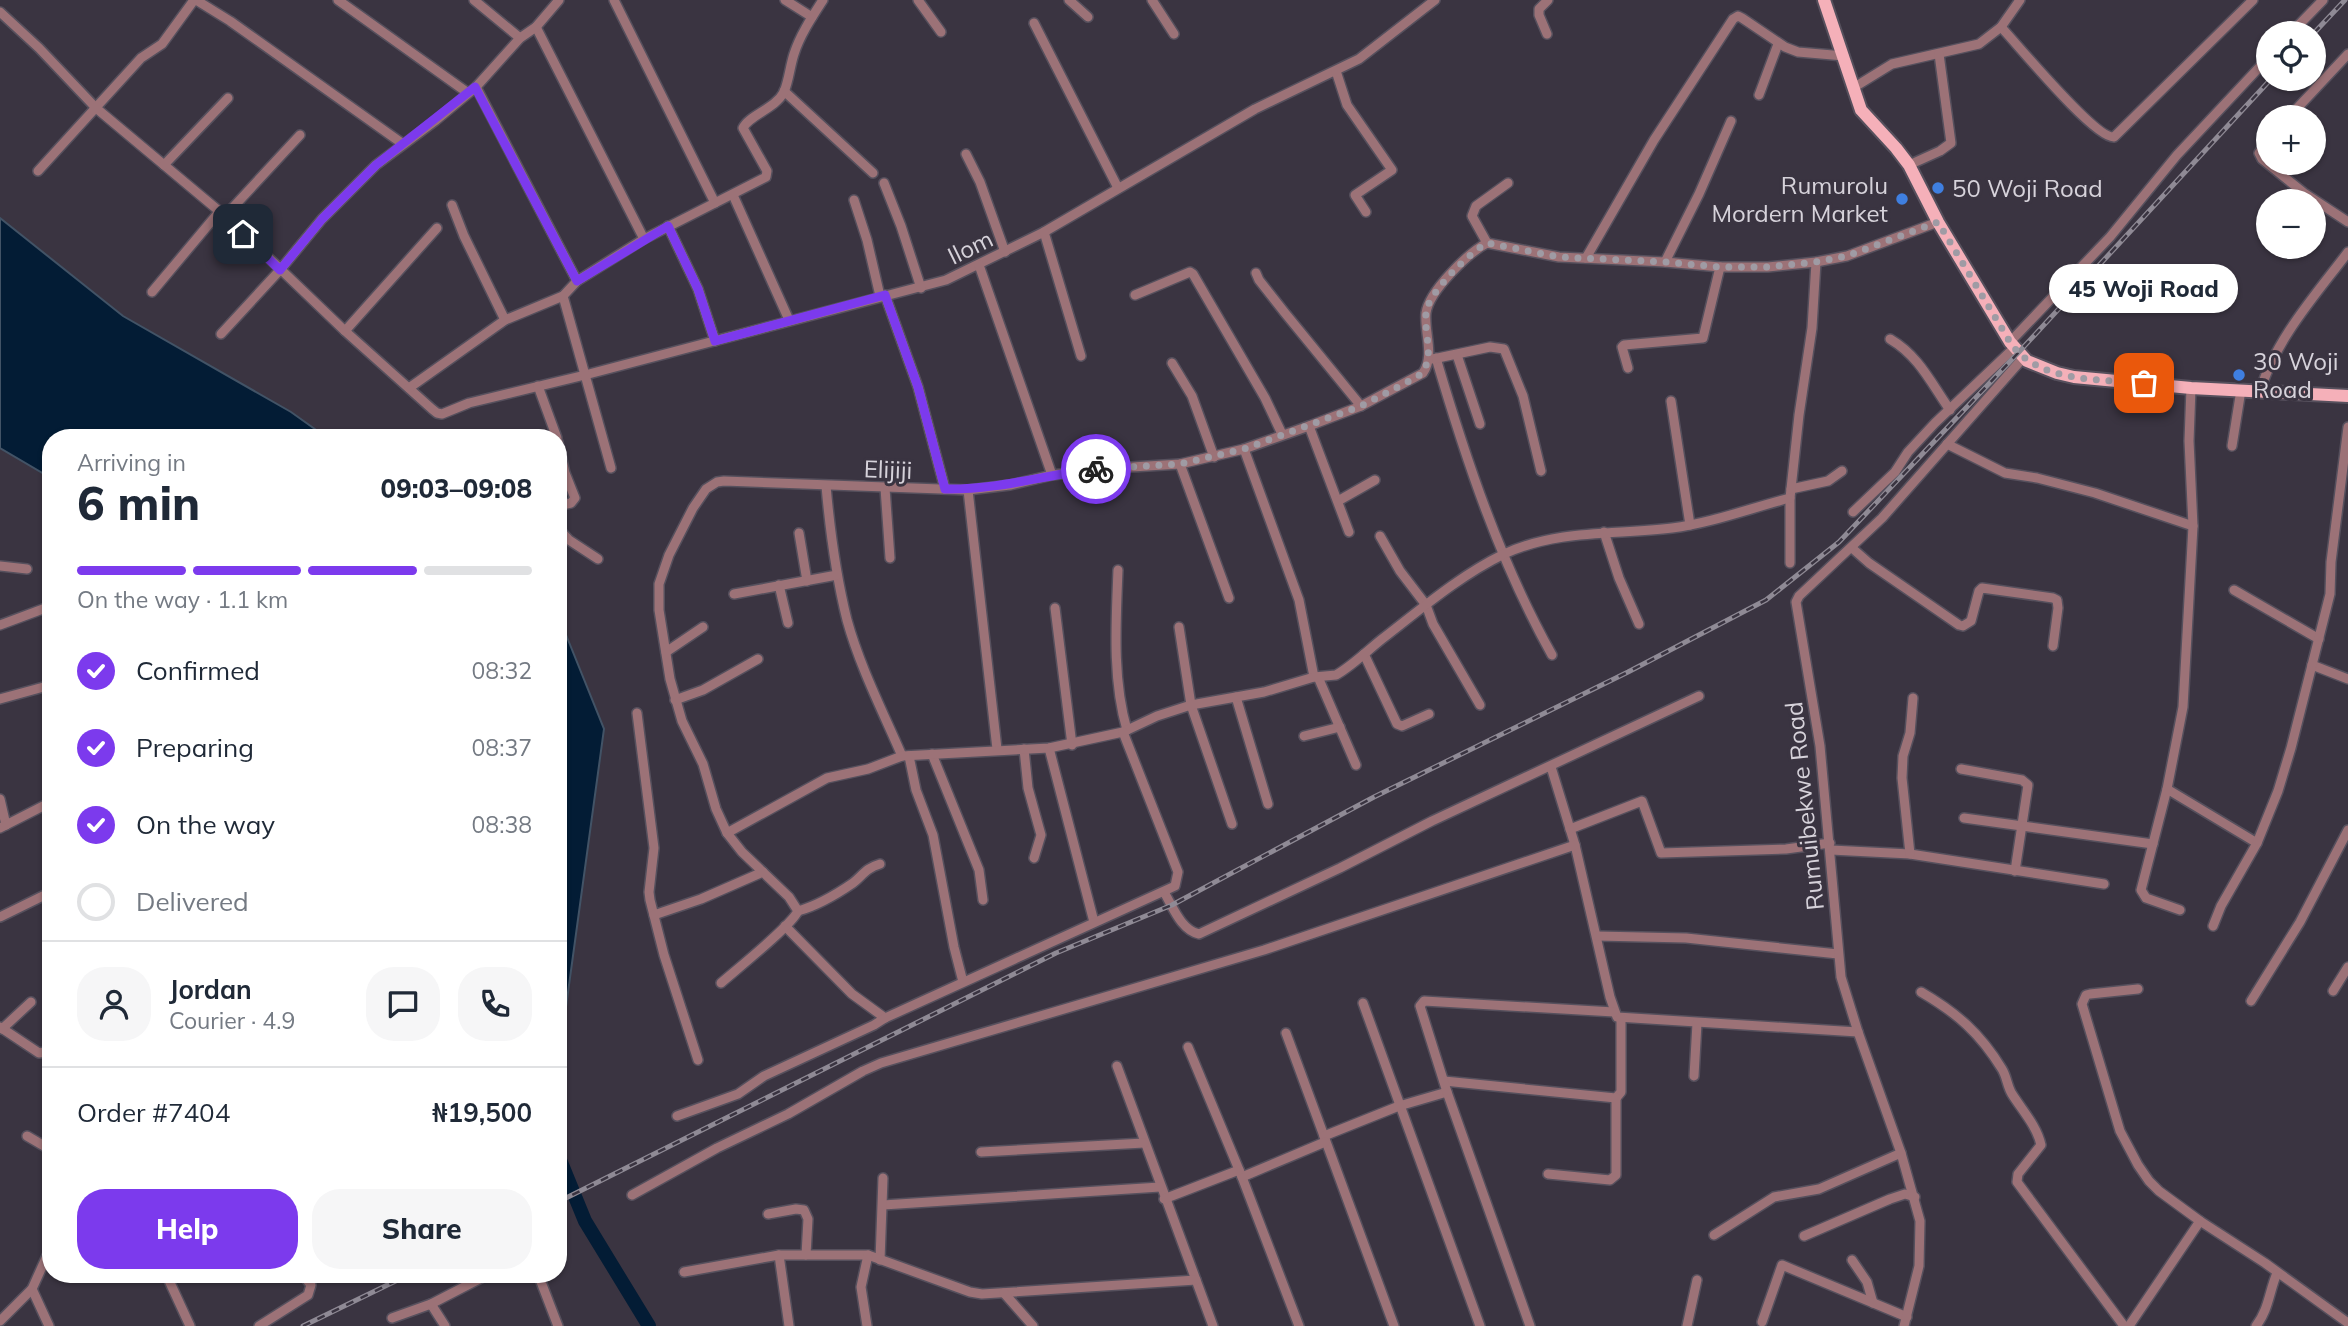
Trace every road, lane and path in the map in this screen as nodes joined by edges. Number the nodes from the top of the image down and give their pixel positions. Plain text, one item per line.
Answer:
1 (195, 0) edge
2 (338, 0) edge
3 (474, 0) edge
4 (559, 0) edge
5 (614, 0) edge
6 (785, 0) edge
7 (823, 0) edge
8 (918, 0) edge
9 (1069, 0) edge
10 (1152, 0) edge
11 (1435, 0) edge
12 (1548, 0) edge
13 (1824, 0) edge
14 (2020, 0) edge
15 (2253, 0) edge
16 (2323, 0) edge
17 (0, 12) edge
18 (812, 17) junction
19 (1088, 17) dead end
20 (2303, 21) edge
21 (1034, 23) dead end
22 (536, 27) junction
23 (2001, 27) junction
24 (941, 32) dead end
25 (1174, 34) dead end
26 (1547, 34) dead end
27 (520, 38) junction
28 (1778, 44) junction
29 (1939, 54) junction
30 (2348, 54) edge
31 (1843, 56) junction
32 (1336, 71) junction
33 (2256, 71) edge
34 (1853, 88) junction
35 (472, 90) junction
36 (784, 91) junction
37 (1759, 94) dead end
38 (228, 98) dead end
39 (2300, 105) edge
40 (96, 108) junction
41 (1731, 121) dead end
42 (300, 135) dead end
43 (403, 144) junction
44 (966, 154) dead end
45 (164, 165) junction
46 (1909, 165) junction
47 (38, 171) dead end
48 (873, 173) dead end
49 (2282, 175) edge
50 (884, 183) dead end
51 (1508, 183) dead end
52 (1118, 188) junction
53 (733, 194) junction
54 (854, 200) dead end
55 (715, 203) junction
56 (452, 205) dead end
57 (1366, 212) dead end
58 (222, 214) junction
59 (1938, 222) junction
60 (2348, 222) edge
61 (668, 226) junction
62 (437, 228) dead end
63 (1044, 232) junction
64 (644, 239) junction
65 (1487, 243) junction
66 (1005, 252) junction
67 (2348, 252) edge
68 (1586, 258) junction
69 (1665, 262) junction
70 (1816, 262) junction
71 (979, 265) junction
72 (1720, 267) junction
73 (280, 270) junction
74 (1256, 273) dead end
75 (577, 281) junction
76 (921, 288) junction
77 (152, 292) dead end
78 (882, 295) junction
79 (1135, 295) dead end
80 (563, 296) junction
81 (505, 320) junction
82 (789, 320) junction
83 (345, 331) junction
84 (221, 334) dead end
85 (1890, 339) dead end
86 (715, 341) junction
87 (2015, 350) junction
88 (1457, 355) junction
89 (1081, 356) dead end
90 (1432, 359) junction
91 (1172, 363) dead end
92 (1628, 368) dead end
93 (585, 375) junction
94 (538, 386) junction
95 (409, 388) junction
96 (2191, 388) junction
97 (2241, 390) junction
98 (2260, 391) junction
99 (2348, 396) edge
100 (1671, 401) dead end
101 (1361, 406) junction
102 (1950, 410) junction
103 (1480, 424) dead end
104 (1309, 426) junction
105 (2348, 426) edge
106 (554, 429) edge
107 (1282, 434) junction
108 (1947, 444) junction
109 (2232, 446) dead end
110 (1244, 449) junction
111 (1214, 457) junction
112 (1180, 464) junction
113 (611, 468) dead end
114 (1541, 471) dead end
115 (1842, 471) dead end
116 (1052, 475) junction
117 (567, 477) edge
118 (1375, 480) dead end
119 (826, 486) junction
120 (885, 488) junction
121 (945, 489) junction
122 (968, 490) junction
123 (1791, 494) junction
124 (1338, 501) junction
125 (567, 504) edge
126 (1853, 512) dead end
127 (1690, 525) junction
128 (2193, 526) junction
129 (1349, 532) dead end
130 (1604, 532) junction
131 (799, 533) dead end
132 (1380, 536) dead end
133 (567, 538) edge
134 (1852, 548) junction
135 (1504, 555) junction
136 (890, 558) dead end
137 (598, 559) dead end
138 (1790, 563) dead end
139 (0, 566) edge
140 (27, 569) dead end
141 (1118, 569) dead end
142 (837, 575) junction
143 (807, 581) junction
144 (779, 585) junction
145 (2234, 590) dead end
146 (734, 594) dead end
147 (1228, 598) dead end
148 (1426, 605) junction
149 (1055, 608) dead end
150 (42, 609) edge
151 (788, 623) dead end
152 (1639, 624) dead end
153 (0, 625) edge
154 (703, 626) dead end
155 (1179, 627) dead end
156 (2319, 639) junction
157 (2053, 646) dead end
158 (666, 652) junction
159 (1364, 654) junction
160 (1552, 655) dead end
161 (758, 659) dead end
162 (2312, 665) junction
163 (1316, 677) junction
164 (2348, 679) edge
165 (42, 687) edge
166 (1699, 696) dead end
167 (1236, 697) junction
168 (1913, 698) dead end
169 (0, 699) edge
170 (675, 700) junction
171 (1191, 705) junction
172 (1480, 705) dead end
173 (637, 713) dead end
174 (1429, 714) dead end
175 (1339, 727) junction
176 (1125, 731) junction
177 (1304, 736) dead end
178 (1073, 745) junction
179 (1049, 748) junction
180 (1024, 749) junction
181 (997, 750) junction
182 (932, 754) junction
183 (906, 756) junction
184 (1356, 765) dead end
185 (1551, 767) junction
186 (1961, 769) dead end
187 (2167, 789) junction
188 (0, 799) edge
189 (1268, 804) dead end
190 (42, 806) edge
191 (1964, 818) dead end
192 (1232, 824) dead end
193 (2023, 825) junction
194 (3, 826) edge
195 (1570, 829) junction
196 (2348, 830) edge
197 (727, 833) junction
198 (2257, 843) junction
199 (2153, 844) junction
200 (1575, 845) junction
201 (1830, 847) junction
202 (1910, 854) junction
203 (1034, 858) dead end
204 (880, 864) dead end
205 (2015, 871) junction
206 (763, 872) junction
207 (2104, 884) dead end
208 (1164, 892) junction
209 (42, 896) edge
210 (983, 901) dead end
211 (2180, 910) dead end
212 (797, 911) junction
213 (654, 915) junction
214 (0, 917) edge
215 (1094, 922) junction
216 (785, 926) junction
217 (2213, 926) dead end
218 (1597, 936) junction
219 (1838, 954) junction
220 (2348, 967) edge
221 (963, 982) junction
222 (721, 983) dead end
223 (2138, 989) dead end
224 (2333, 991) dead end
225 (1920, 992) dead end
226 (2251, 1001) dead end
227 (31, 1002) dead end
228 (1363, 1003) dead end
229 (1617, 1015) junction
230 (885, 1018) junction
231 (1697, 1023) junction
232 (1, 1028) edge
233 (1858, 1032) junction
234 (1286, 1033) dead end
235 (1188, 1046) dead end
236 (42, 1053) edge
237 (698, 1060) dead end
238 (1117, 1066) dead end
239 (1694, 1076) dead end
240 (1444, 1081) junction
241 (1447, 1092) junction
242 (1616, 1098) junction
243 (1399, 1106) junction
244 (677, 1116) dead end
245 (27, 1136) dead end
246 (1325, 1139) junction
247 (1144, 1143) junction
248 (42, 1145) edge
249 (981, 1152) dead end
250 (1901, 1153) junction
251 (1240, 1173) junction
252 (1548, 1174) dead end
253 (883, 1178) dead end
254 (1160, 1187) junction
255 (632, 1195) dead end
256 (1914, 1197) junction
257 (1164, 1199) junction
258 (883, 1205) junction
259 (768, 1213) dead end
260 (2200, 1221) junction
261 (1714, 1235) dead end
262 (1804, 1236) dead end
263 (779, 1255) junction
264 (806, 1255) junction
265 (868, 1255) junction
266 (880, 1259) junction
267 (1852, 1260) dead end
268 (42, 1267) edge
269 (684, 1272) dead end
270 (2277, 1273) junction
271 (1196, 1280) junction
272 (1697, 1280) dead end
273 (170, 1283) edge
274 (309, 1283) edge
275 (472, 1283) edge
276 (541, 1283) edge
277 (32, 1289) junction
278 (1004, 1293) junction
279 (1873, 1303) junction
280 (431, 1304) junction
281 (392, 1318) dead end
282 (0, 1321) edge
283 (1762, 1322) dead end
284 (1905, 1322) edge
285 (2348, 1323) edge
286 (50, 1326) edge
287 (190, 1326) edge
288 (259, 1326) edge
289 (445, 1326) edge
290 (558, 1326) edge
291 (789, 1326) edge
292 (867, 1326) edge
293 (1033, 1326) edge
294 (1213, 1326) edge
295 (1299, 1326) edge
296 (1394, 1326) edge
297 (1480, 1326) edge
298 (1530, 1326) edge
299 (1687, 1326) edge
300 (2126, 1326) edge
301 (2256, 1326) edge

1 - 40 street
1 - 43 street
2 - 35 street
3 - 27 street
4 - 22 street
5 - 55 street
6 - 18 street
7 - 18 street
8 - 24 street
9 - 19 street
10 - 25 street
11 - 32 street, Ilom
12 - 26 street
13 - 31 main road
14 - 23 street
15 - 23 street
16 - 20 street
17 - 40 street
18 - 36 street
21 - 52 street
22 - 27 street
22 - 64 street
23 - 29 street
27 - 35 street
28 - 31 street
28 - 37 street
28 - 68 street
29 - 34 street
29 - 46 street
30 - 39 street
31 - 34 main road
32 - 52 street, Ilom
32 - 57 street
33 - 87 street
34 - 46 main road
35 - 43 street
35 - 75 street
36 - 48 street
36 - 53 street
38 - 45 street
40 - 45 street
40 - 47 street
41 - 69 street
42 - 58 street
43 - 73 street
44 - 66 street
45 - 58 street
46 - 59 main road
49 - 60 street
50 - 76 street
51 - 65 street
52 - 63 street, Ilom
53 - 55 street
53 - 82 street
54 - 78 street
55 - 61 street
56 - 81 street
58 - 73 street
58 - 77 street
59 - 70 street
59 - 87 main road
61 - 64 street
61 - 86 street
62 - 83 street
63 - 66 street, Ilom
63 - 89 street
64 - 75 street
65 - 68 street
65 - 90 street
66 - 71 street, Ilom
67 - 98 street
68 - 69 street
69 - 72 street
70 - 72 street
70 - 123 street
71 - 76 street, Ilom
71 - 116 street
72 - 92 street
73 - 83 street
73 - 84 street
74 - 101 street
75 - 80 street
76 - 78 street, Ilom
78 - 82 street, Ilom
78 - 121 street
79 - 107 street
80 - 81 street
80 - 93 street
81 - 95 street
82 - 86 street, Ilom
83 - 95 street
85 - 102 street
86 - 93 street, Ilom
87 - 96 main road
87 - 102 street
87 - 108 street, Rumuibekwe Road
88 - 90 street
88 - 103 street
88 - 114 street
90 - 101 street, Elijiji
90 - 135 street
91 - 111 street
93 - 94 street, Ilom
93 - 113 street
94 - 95 street, Ilom
94 - 106 street
96 - 97 main road
96 - 128 street
97 - 98 main road
97 - 109 street
98 - 99 main road
100 - 127 street
101 - 104 street, Elijiji
102 - 126 street
104 - 107 street, Elijiji
104 - 124 street
105 - 156 street
107 - 110 street, Elijiji
108 - 128 street
108 - 134 street, Rumuibekwe Road
110 - 111 street, Elijiji
110 - 163 street
111 - 112 street, Elijiji
112 - 116 street, Elijiji
112 - 147 street
115 - 123 street
116 - 122 street, Elijiji
117 - 125 street
118 - 124 street
119 - 120 street, Elijiji
119 - 142 street
119 - 158 street, Elijiji
120 - 121 street, Elijiji
120 - 136 street
121 - 122 street, Elijiji
122 - 181 street
123 - 127 street
123 - 138 street
124 - 129 street
127 - 130 street
128 - 187 street
130 - 135 street
130 - 152 street
131 - 143 street
132 - 148 street
133 - 137 street
134 - 157 street
134 - 201 street, Rumuibekwe Road
135 - 148 street
135 - 160 street
139 - 140 street
141 - 176 street
142 - 143 street
142 - 183 street
143 - 144 street
144 - 146 street
144 - 151 street
145 - 156 street
148 - 159 street
148 - 172 street
149 - 178 street
150 - 153 street
154 - 158 street
155 - 171 street
156 - 162 street
158 - 170 street
159 - 163 street
159 - 174 street
161 - 170 street
162 - 164 street
162 - 198 street
163 - 167 street
163 - 175 street
165 - 169 street
166 - 185 street
167 - 171 street
167 - 189 street
168 - 202 street
170 - 197 street
171 - 176 street
171 - 192 street
173 - 213 street
175 - 177 street
175 - 184 street
176 - 178 street
176 - 208 street
178 - 179 street
179 - 180 street
179 - 215 street
180 - 181 street
180 - 203 street
181 - 182 street
182 - 183 street
182 - 210 street
183 - 197 street
183 - 221 street
185 - 195 street
185 - 208 street
186 - 193 street
187 - 198 street
187 - 199 street
188 - 194 street
190 - 194 street
191 - 193 street
193 - 199 street
193 - 205 street
195 - 200 street
195 - 201 street
196 - 226 street
197 - 206 street
198 - 217 street
199 - 211 street
200 - 218 street
200 - 255 street
201 - 202 street
201 - 219 street, Rumuibekwe Road
202 - 205 street
204 - 212 street
205 - 207 street
206 - 212 street
206 - 213 street
208 - 215 street
209 - 214 street
212 - 216 street
213 - 237 street
215 - 221 street
216 - 222 street
216 - 230 street
218 - 219 street
218 - 229 street
219 - 233 street, Rumuibekwe Road
220 - 224 street
221 - 230 street
223 - 260 street
225 - 300 street
227 - 232 street
228 - 243 street
229 - 231 street
229 - 240 street
229 - 242 street
230 - 244 street
231 - 233 street
231 - 239 street
232 - 236 street
233 - 250 street, Rumuibekwe Road
234 - 246 street
235 - 251 street
238 - 247 street
240 - 241 street
240 - 242 street
241 - 243 street
241 - 298 street
242 - 252 street
243 - 246 street
243 - 297 street
245 - 248 street
246 - 251 street
246 - 296 street
247 - 249 street
247 - 254 street
250 - 256 street, Rumuibekwe Road
250 - 261 street
251 - 257 street
251 - 295 street
253 - 258 street
254 - 257 street
254 - 258 street
256 - 262 street
256 - 284 street, Rumuibekwe Road
257 - 271 street
258 - 266 street
259 - 264 street
260 - 270 street
260 - 300 street
263 - 264 street
263 - 269 street
263 - 291 street
264 - 265 street
265 - 266 street
265 - 292 street
266 - 278 street
267 - 279 street
268 - 277 street
270 - 285 street
270 - 301 street
271 - 278 street
271 - 294 street
272 - 299 street
273 - 287 street
274 - 288 street
275 - 280 street
276 - 290 street
277 - 282 street
277 - 286 street
278 - 293 street
279 - 283 street
279 - 284 street
280 - 281 street
280 - 289 street

